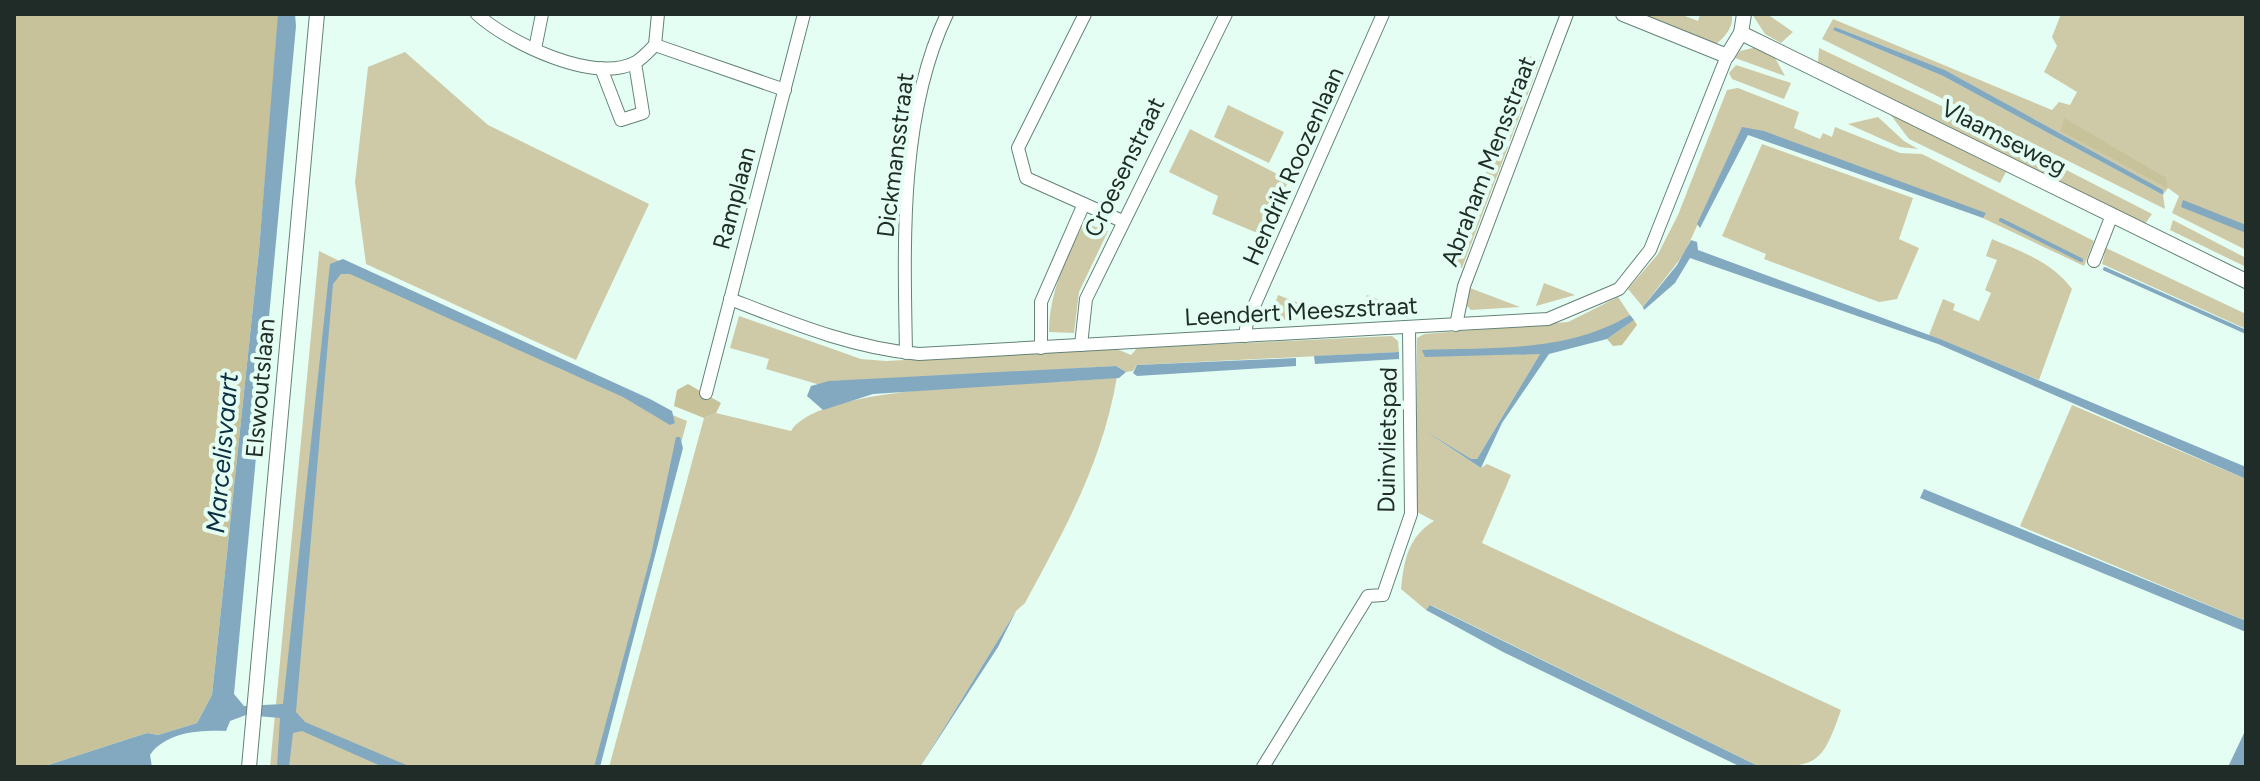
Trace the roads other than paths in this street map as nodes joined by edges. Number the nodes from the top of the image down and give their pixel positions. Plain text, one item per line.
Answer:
1 (317, 14) edge
2 (477, 14) edge
3 (542, 14) edge
4 (658, 14) edge
5 (804, 14) edge
6 (947, 14) edge
7 (1085, 14) edge
8 (1226, 14) edge
9 (1383, 14) edge
10 (1567, 14) edge
11 (1623, 14) edge
12 (1744, 14) edge
13 (1741, 33) junction
14 (655, 45) junction
15 (535, 49) junction
16 (1727, 56) junction
17 (635, 63) junction
18 (601, 68) junction
19 (785, 90) junction
20 (1083, 206) junction
21 (2112, 215) junction
22 (1122, 221) junction
23 (2094, 261) dead end
24 (2246, 281) edge
25 (730, 299) junction
26 (1456, 325) junction
27 (1409, 328) junction
28 (1245, 336) junction
29 (1081, 345) junction
30 (1041, 348) junction
31 (906, 353) junction
32 (706, 393) dead end
33 (249, 767) edge
34 (1263, 767) edge

1 - 33 street, Elswoutslaan
2 - 15 street
3 - 15 street
4 - 14 street
5 - 19 street, Ramplaan
6 - 31 street, Dickmansstraat
7 - 20 street
8 - 22 street, Croesenstraat
9 - 28 street, Hendrik Roozenlaan
10 - 26 street, Abraham Mensstraat
11 - 16 street
12 - 13 street
13 - 16 street
13 - 21 street, Vlaamseweg
14 - 17 street
14 - 19 street
15 - 18 street
16 - 26 street, Leendert Meeszstraat
17 - 18 street
17 - 18 street
19 - 25 street, Ramplaan
20 - 22 street
20 - 30 street, Croesenstraat
21 - 23 street
21 - 24 street, Vlaamseweg
22 - 29 street, Croesenstraat
25 - 31 street, Leendert Meeszstraat
25 - 32 street, Ramplaan
26 - 27 street, Leendert Meeszstraat
27 - 28 street, Leendert Meeszstraat
27 - 34 street, Duinvlietspad
28 - 29 street, Leendert Meeszstraat
29 - 30 street, Leendert Meeszstraat
30 - 31 street, Leendert Meeszstraat

